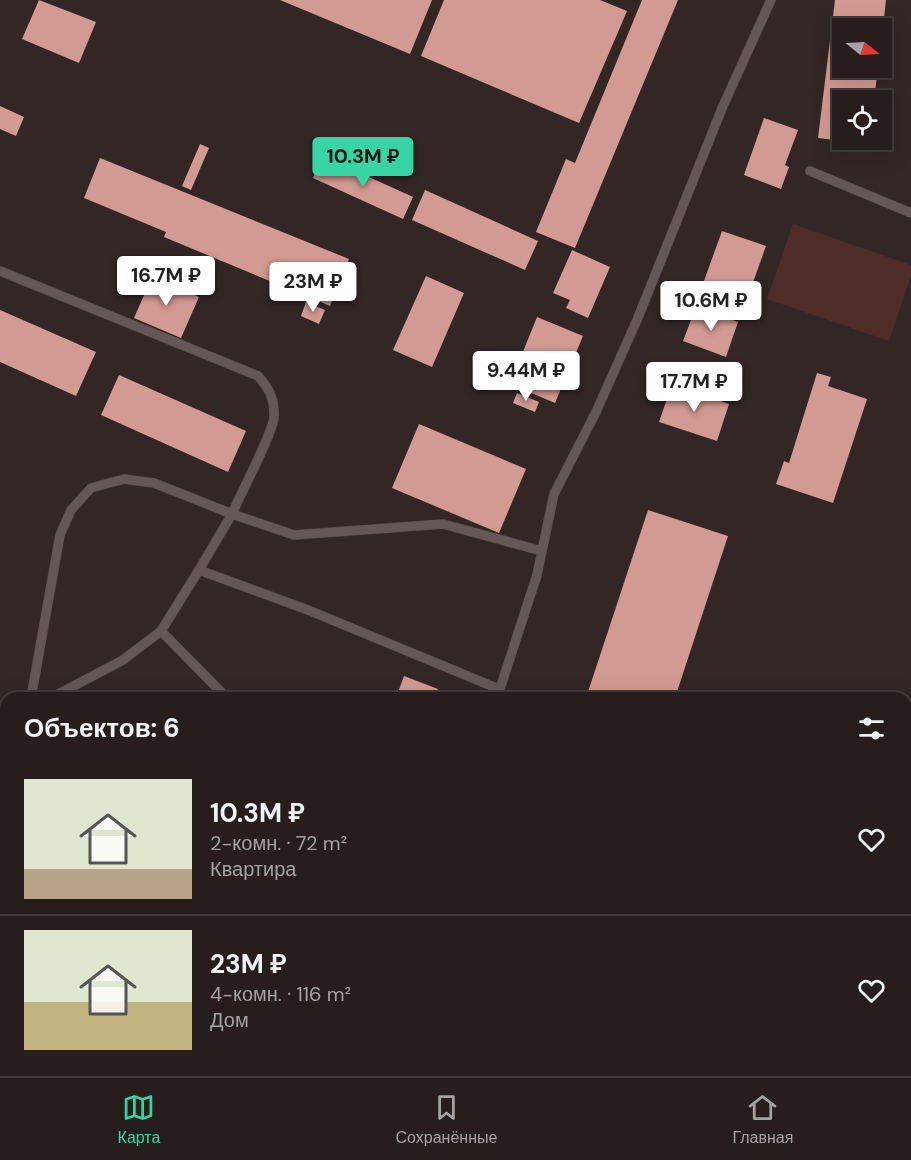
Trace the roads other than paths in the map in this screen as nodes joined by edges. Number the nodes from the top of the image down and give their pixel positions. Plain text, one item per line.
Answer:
1 (771, 0) edge
2 (810, 171) dead end
3 (911, 213) edge
4 (0, 271) edge
5 (232, 514) junction
6 (542, 551) junction
7 (199, 570) junction
8 (161, 631) junction
9 (32, 692) edge
10 (62, 692) edge
11 (221, 692) edge
12 (496, 692) edge
13 (498, 692) edge

1 - 6 lane
2 - 3 lane
4 - 5 lane
5 - 6 lane
5 - 7 lane
5 - 9 lane
6 - 13 lane
7 - 8 lane
7 - 12 lane
8 - 10 lane
8 - 11 lane

